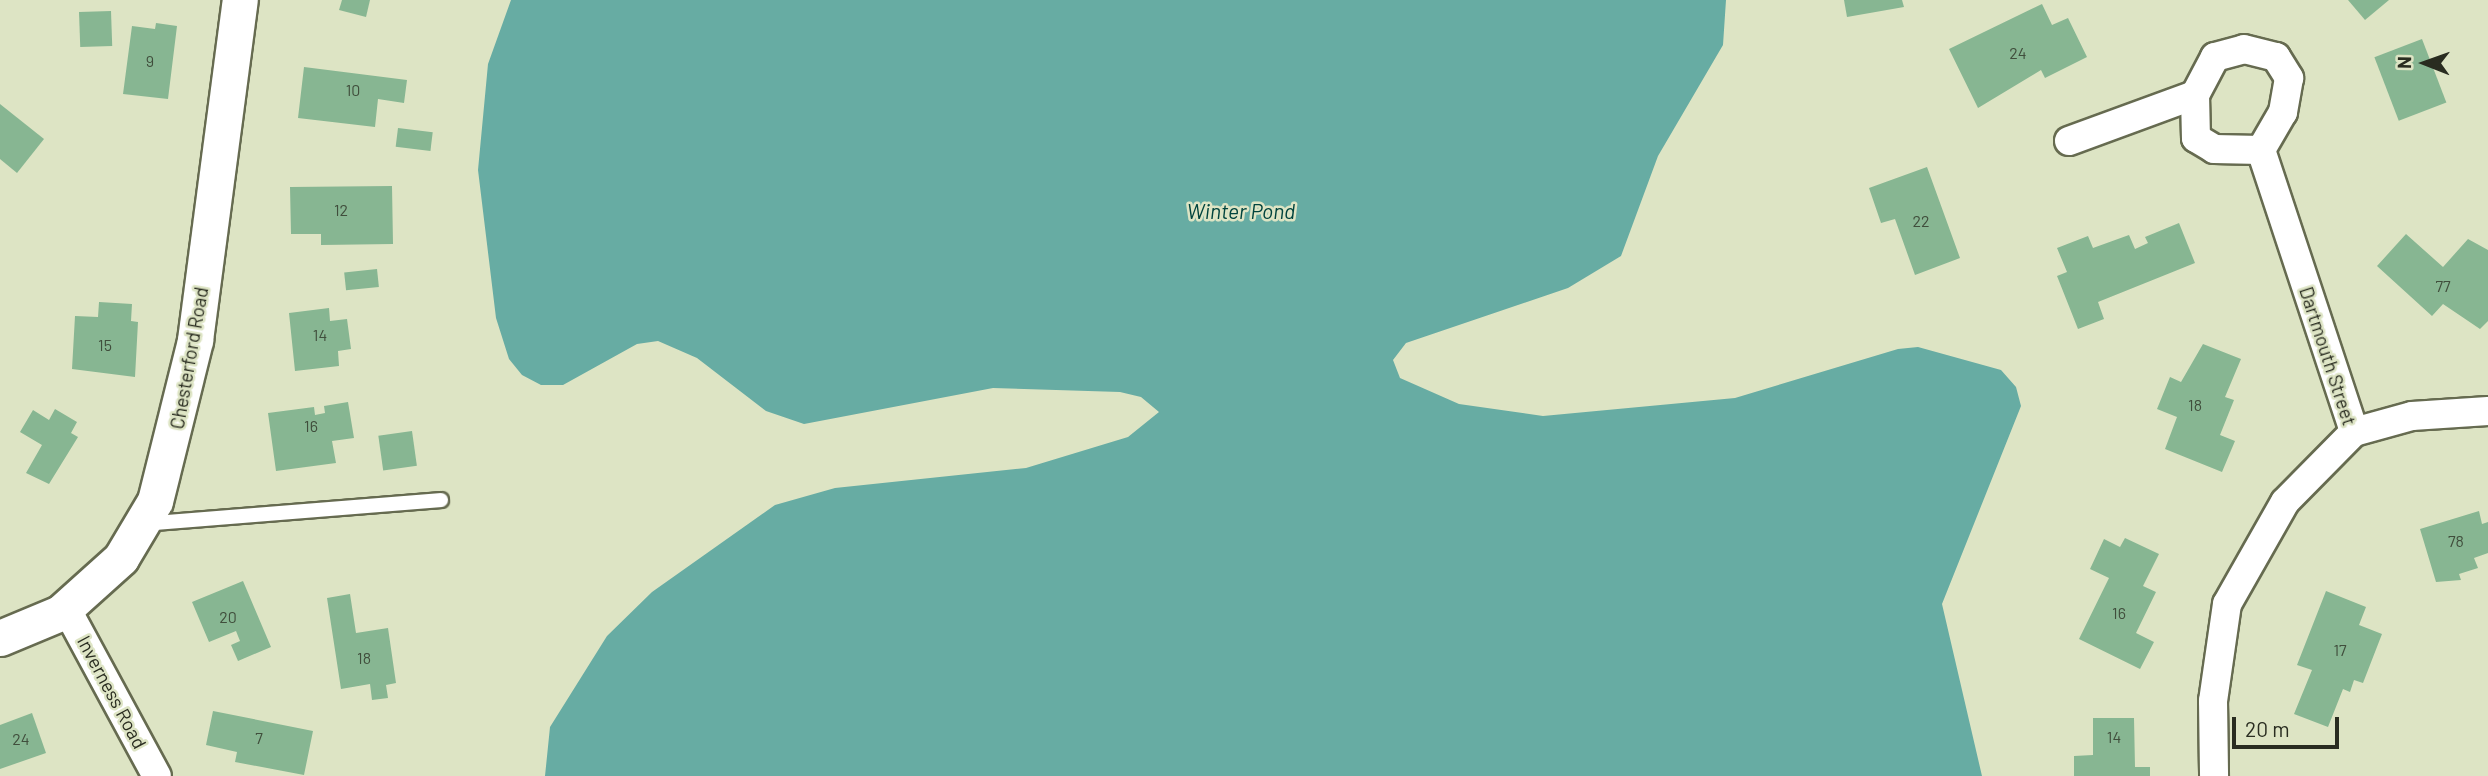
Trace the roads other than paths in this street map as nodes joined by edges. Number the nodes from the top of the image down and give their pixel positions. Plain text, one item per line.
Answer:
1 (240, 0) edge
2 (2195, 95) junction
3 (2069, 141) dead end
4 (2261, 150) junction
5 (2488, 411) edge
6 (2354, 432) junction
7 (441, 500) dead end
8 (142, 524) junction
9 (66, 608) junction
10 (0, 638) edge
11 (157, 776) edge
12 (2214, 776) edge

1 - 8 street, Chesterford Road
2 - 3 street
2 - 4 street
2 - 4 street
4 - 6 street, Dartmouth Street
5 - 6 street
6 - 12 street, Dartmouth Street
7 - 8 lane
8 - 9 street, Chesterford Road
9 - 10 street, Chesterford Road
9 - 11 street, Inverness Road

